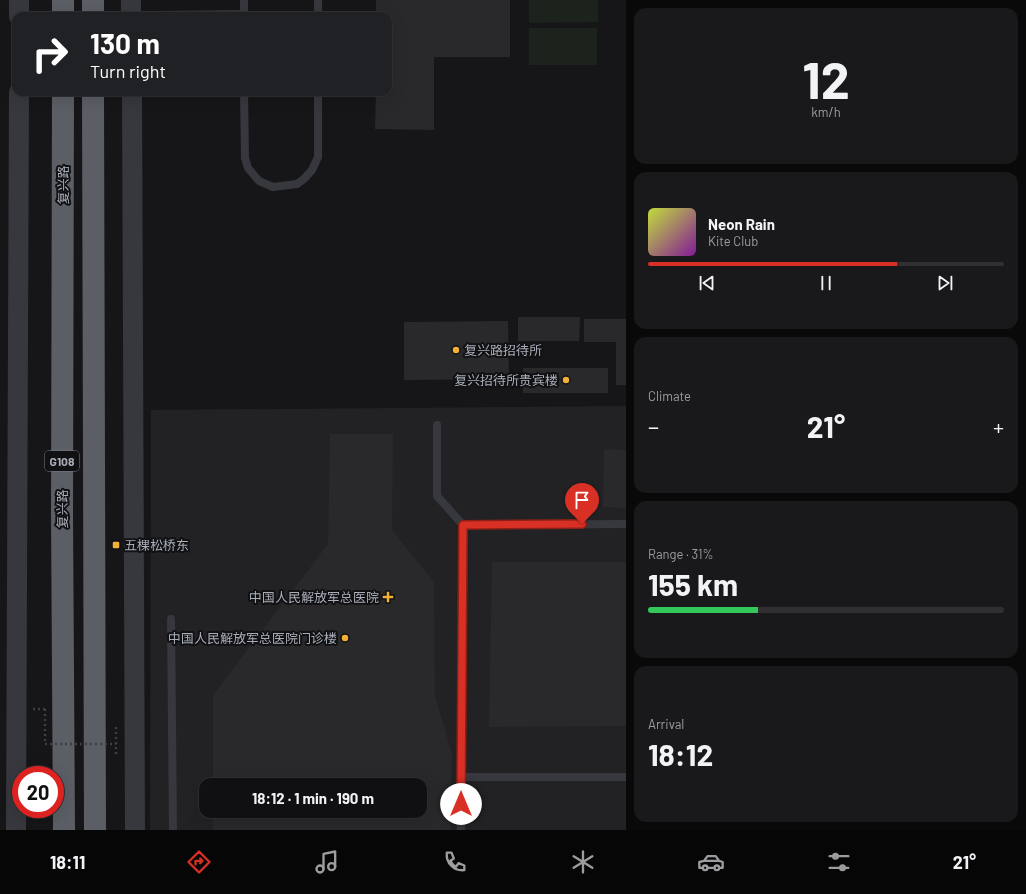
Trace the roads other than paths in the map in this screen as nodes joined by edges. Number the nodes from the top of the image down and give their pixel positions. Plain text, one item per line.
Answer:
1 (19, 0) edge
2 (63, 0) edge
3 (93, 0) edge
4 (244, 0) edge
5 (318, 0) edge
6 (131, 10) edge
7 (19, 12) edge
8 (63, 12) edge
9 (93, 12) edge
10 (118, 12) edge
11 (176, 12) edge
12 (244, 12) edge
13 (318, 12) edge
14 (19, 96) edge
15 (63, 96) edge
16 (93, 96) edge
17 (132, 96) edge
18 (244, 96) edge
19 (318, 96) edge
20 (437, 425) dead end
21 (626, 524) edge
22 (463, 525) junction
23 (170, 620) dead end
24 (461, 777) junction
25 (626, 777) edge
26 (16, 830) edge
27 (64, 830) edge
28 (95, 830) edge
29 (135, 830) edge
30 (173, 830) edge
31 (460, 830) edge

1 - 7 street
2 - 8 highway
3 - 9 highway
4 - 12 lane
5 - 13 lane
6 - 10 lane
6 - 11 lane
14 - 26 street
15 - 27 highway, 复兴路 / G108
16 - 28 highway, G108
17 - 29 street
18 - 19 lane
20 - 22 lane
21 - 22 lane
22 - 24 lane
23 - 30 lane
24 - 25 lane
24 - 31 lane

